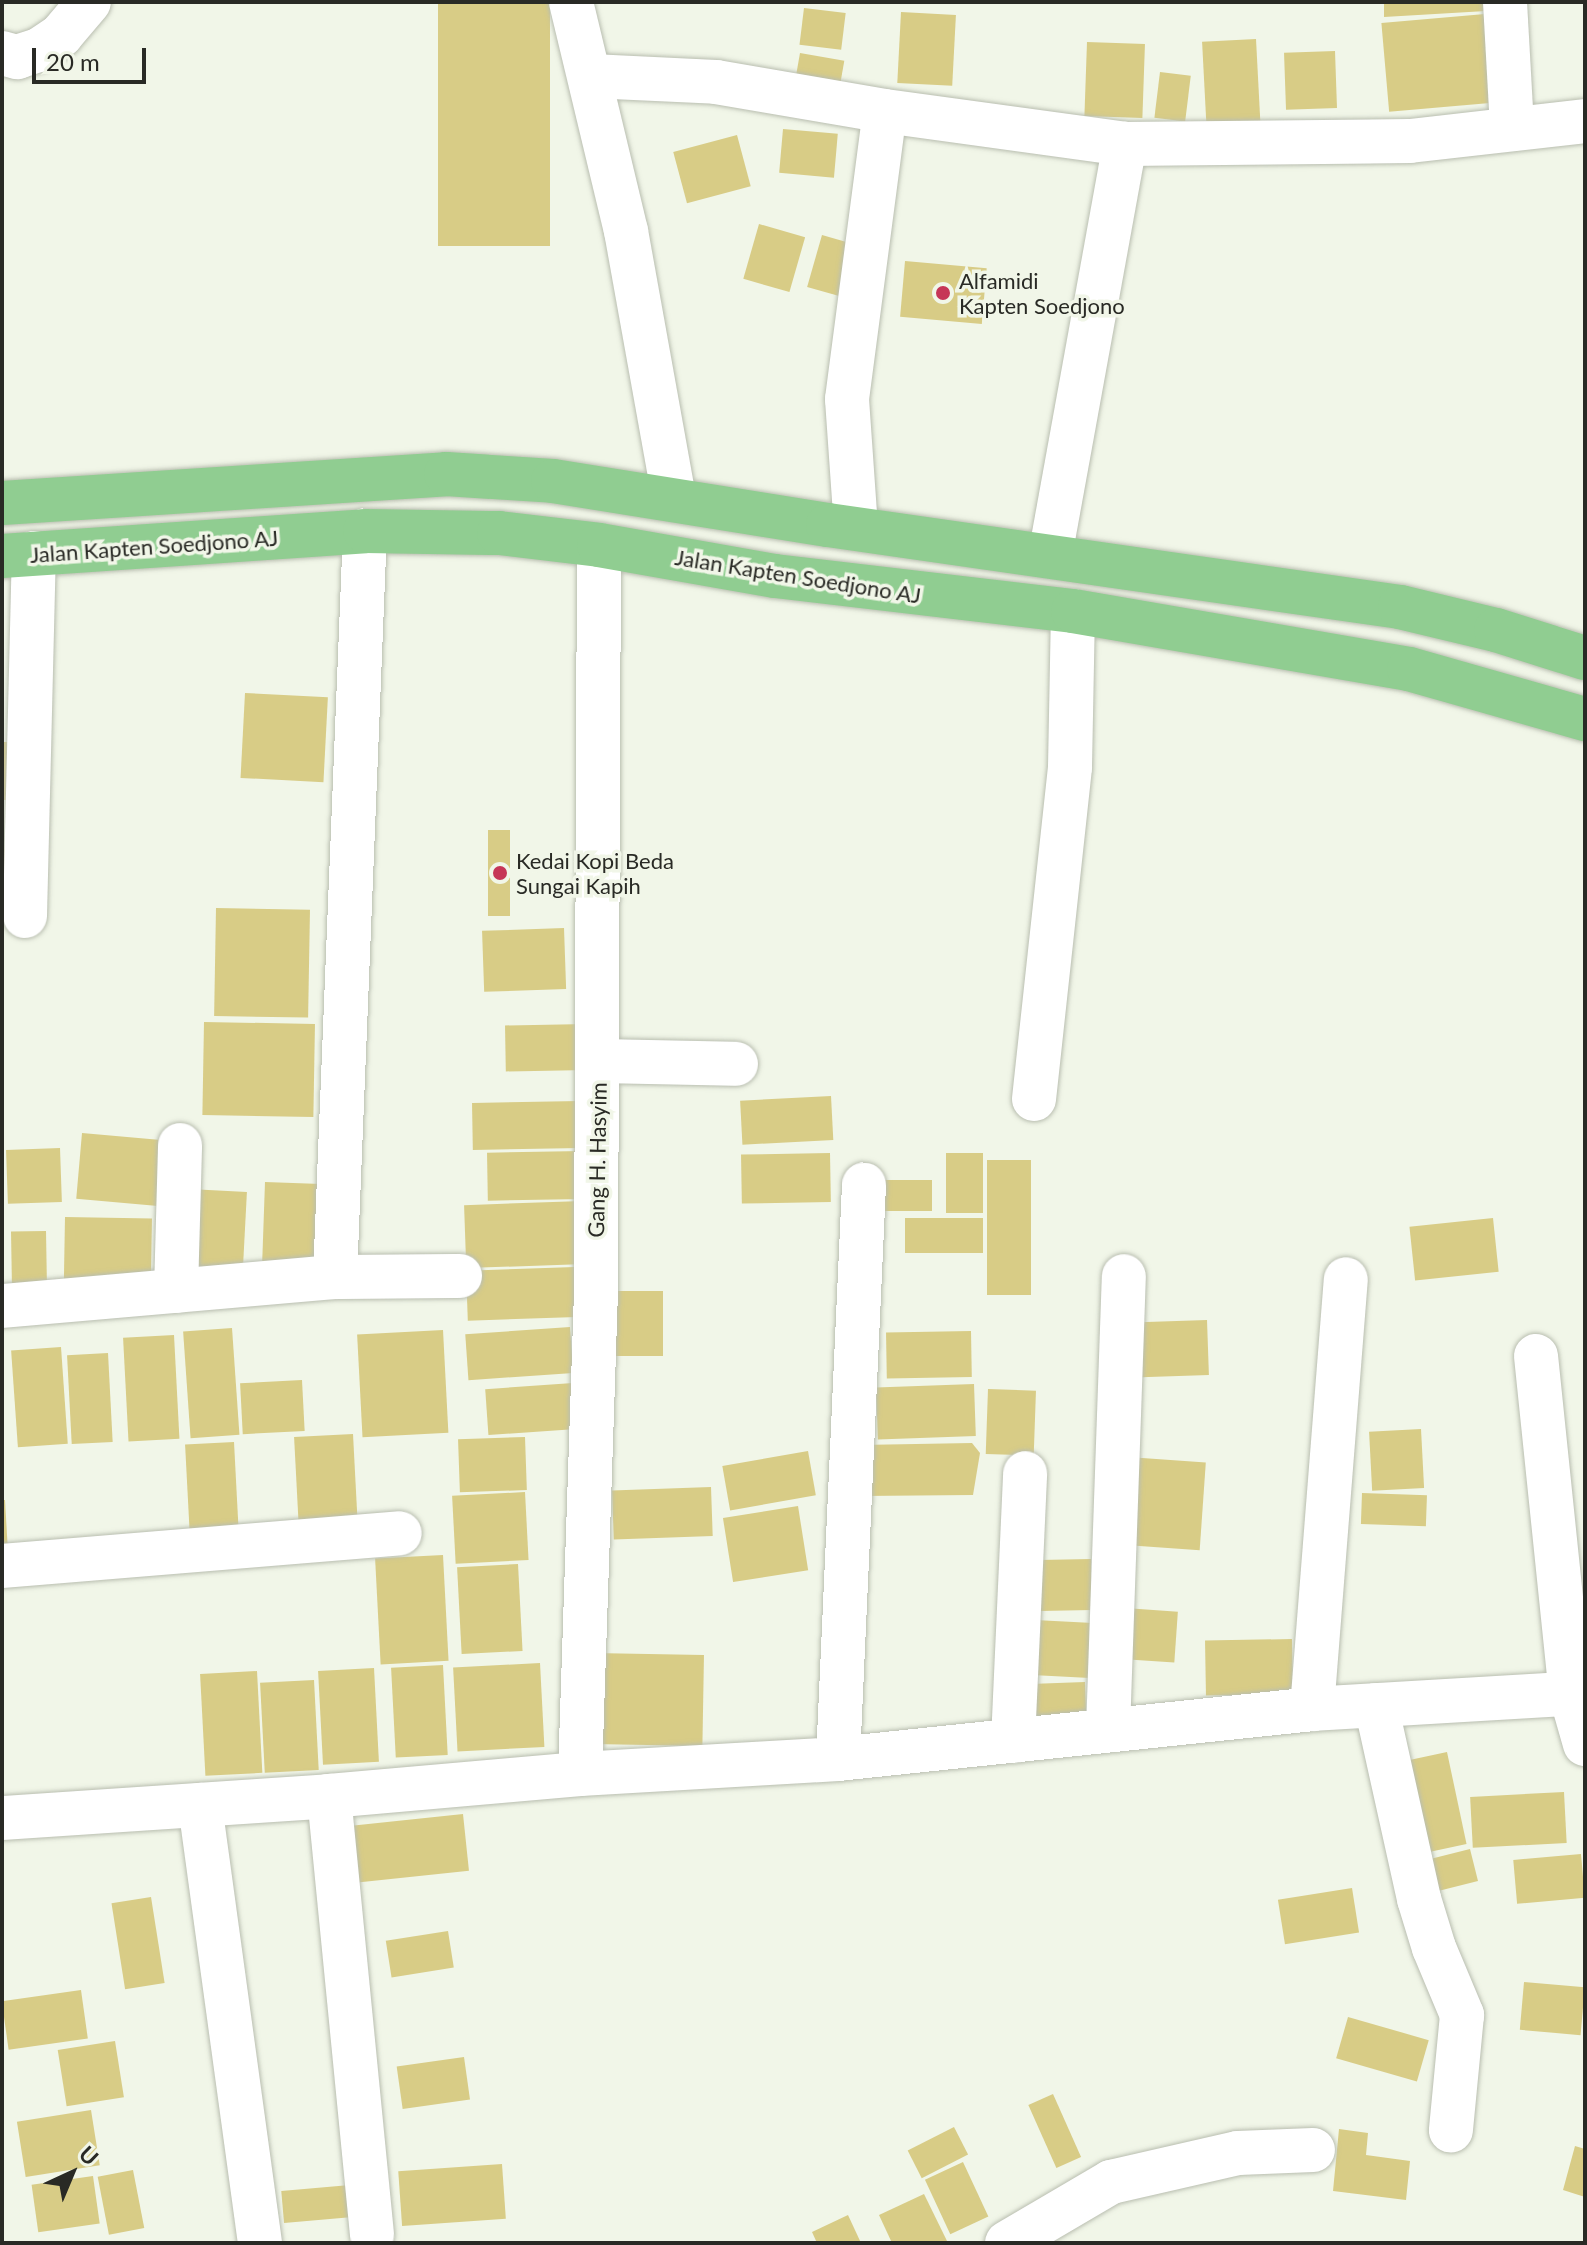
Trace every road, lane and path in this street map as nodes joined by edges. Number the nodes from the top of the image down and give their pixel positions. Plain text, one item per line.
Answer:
1 (89, 2) edge
2 (571, 2) edge
3 (1505, 2) edge
4 (2, 53) edge
5 (591, 76) junction
6 (885, 111) junction
7 (1585, 121) edge
8 (1512, 129) junction
9 (1125, 144) junction
10 (674, 499) junction
11 (2, 503) edge
12 (856, 528) junction
13 (365, 531) junction
14 (929, 539) junction
15 (599, 545) junction
16 (18, 555) edge
17 (1050, 556) junction
18 (930, 596) junction
19 (1073, 611) junction
20 (1585, 658) edge
21 (1585, 719) edge
22 (25, 916) dead end
23 (598, 1061) junction
24 (736, 1064) dead end
25 (1034, 1099) dead end
26 (180, 1145) dead end
27 (864, 1185) dead end
28 (460, 1276) dead end
29 (1124, 1276) dead end
30 (335, 1277) junction
31 (1346, 1279) dead end
32 (176, 1291) junction
33 (2, 1306) edge
34 (1536, 1356) dead end
35 (1025, 1473) dead end
36 (400, 1533) dead end
37 (2, 1566) edge
38 (1578, 1694) edge
39 (1376, 1705) junction
40 (1312, 1709) junction
41 (1108, 1730) junction
42 (1013, 1741) junction
43 (1585, 1744) edge
44 (838, 1759) junction
45 (580, 1774) junction
46 (329, 1796) junction
47 (200, 1805) junction
48 (2, 1818) edge
49 (1451, 2130) dead end
50 (1313, 2150) dead end
51 (372, 2235) dead end
52 (260, 2243) edge
53 (1007, 2243) edge

1 - 4 street
2 - 5 street
3 - 8 street
5 - 6 street
5 - 10 street
6 - 9 street
6 - 12 street
7 - 8 street
8 - 9 street
9 - 17 street
10 - 11 main road
10 - 12 main road
12 - 14 main road
13 - 15 main road, Jalan Kapten Soedjono AJ
13 - 16 main road, Jalan Kapten Soedjono AJ
13 - 30 street
14 - 17 main road
14 - 18 main road
15 - 18 main road, Jalan Kapten Soedjono AJ
15 - 23 street, Gang H. Hasyim
16 - 22 street
17 - 20 main road
18 - 19 main road, Jalan Kapten Soedjono AJ
19 - 21 main road, Jalan Kapten Soedjono AJ
19 - 25 street
23 - 24 street
23 - 45 street, Gang H. Hasyim
26 - 32 street
27 - 44 street
28 - 30 street
29 - 41 street
30 - 32 street
31 - 40 street
32 - 33 street
34 - 38 street
35 - 42 street
36 - 37 street
38 - 39 street
38 - 43 street
39 - 40 street
39 - 49 street
40 - 41 street
41 - 42 street
42 - 44 street
44 - 45 street
45 - 46 street
46 - 47 street
46 - 51 street
47 - 48 street
47 - 52 street
50 - 53 street

